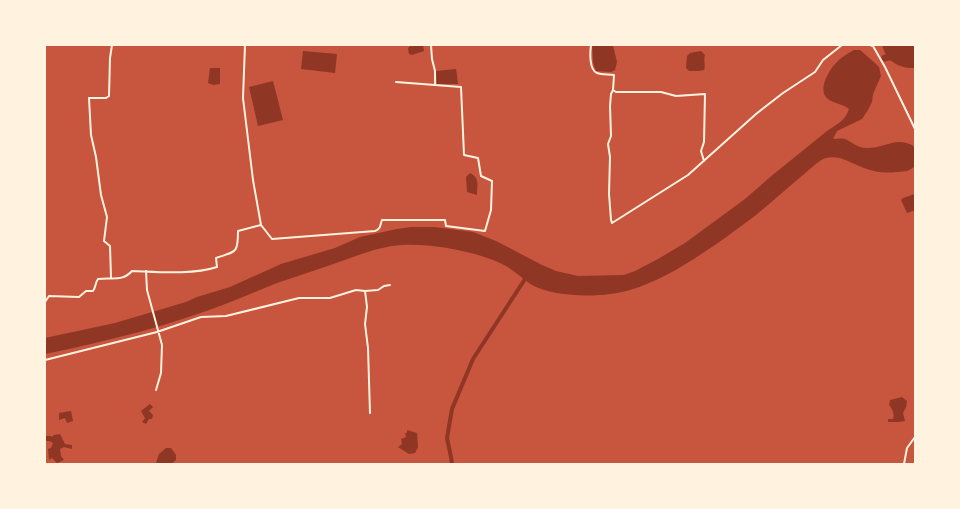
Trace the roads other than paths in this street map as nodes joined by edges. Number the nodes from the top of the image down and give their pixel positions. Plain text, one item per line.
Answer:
1 (112, 45) edge
2 (245, 45) edge
3 (431, 45) edge
4 (591, 45) edge
5 (842, 45) edge
6 (870, 45) edge
7 (396, 82) dead end
8 (435, 85) junction
9 (613, 90) junction
10 (915, 129) edge
11 (704, 161) junction
12 (261, 224) junction
13 (146, 272) junction
14 (112, 277) junction
15 (390, 285) dead end
16 (365, 291) junction
17 (45, 302) edge
18 (157, 331) junction
19 (45, 360) edge
20 (156, 390) dead end
21 (370, 413) dead end
22 (915, 437) edge
23 (904, 464) edge

1 - 14 street
2 - 12 street
3 - 8 street
4 - 9 street
5 - 11 street
6 - 10 street
7 - 8 street
8 - 12 street
9 - 11 street
9 - 11 street
12 - 13 street
13 - 14 street
13 - 18 street
14 - 17 street
15 - 16 street
16 - 18 street
16 - 21 street
18 - 19 street
18 - 20 street
22 - 23 street

